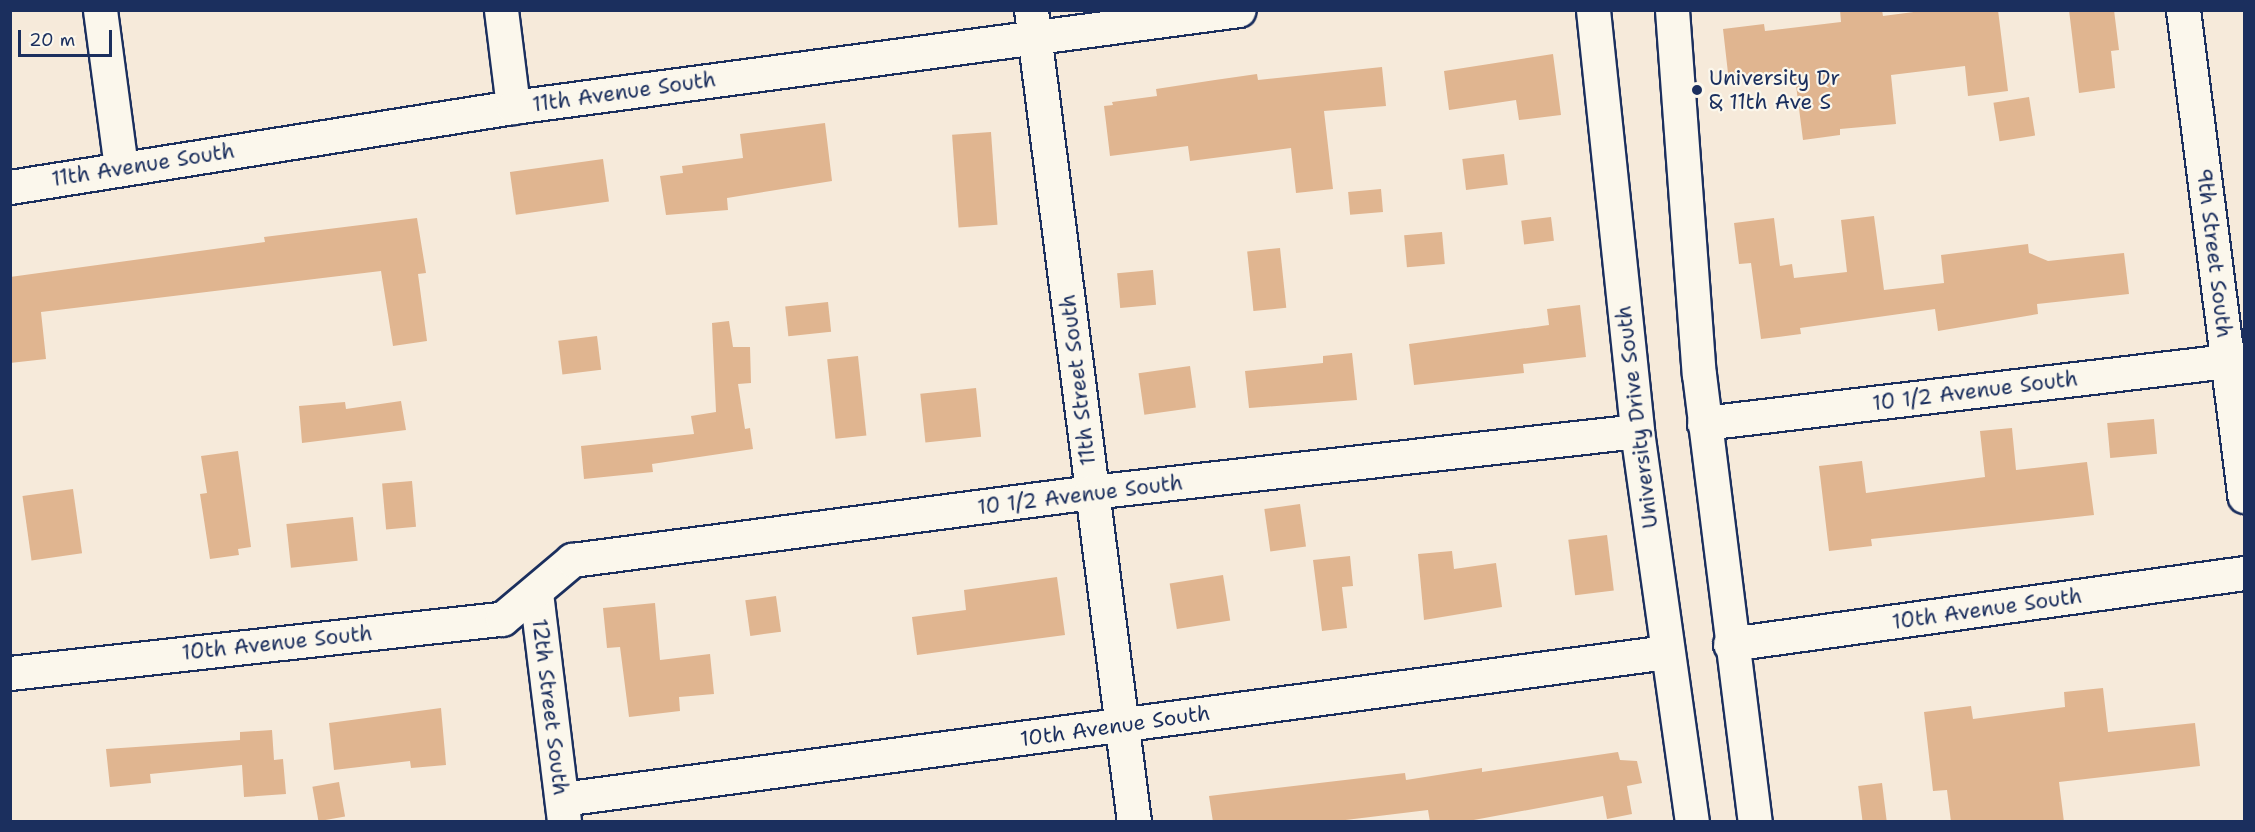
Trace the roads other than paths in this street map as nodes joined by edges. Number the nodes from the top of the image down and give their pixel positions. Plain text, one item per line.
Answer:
1 (100, 10) edge
2 (501, 10) edge
3 (1239, 10) edge
4 (1593, 10) edge
5 (1672, 10) edge
6 (2183, 10) edge
7 (1033, 23) edge
8 (513, 107) junction
9 (121, 167) junction
10 (10, 187) edge
11 (2236, 360) edge
12 (1704, 423) junction
13 (1637, 431) junction
14 (1091, 492) junction
15 (2244, 496) edge
16 (2244, 573) edge
17 (536, 594) junction
18 (1730, 644) junction
19 (1667, 652) junction
20 (10, 673) edge
21 (1121, 726) junction
22 (563, 810) edge
23 (1134, 822) edge
24 (1692, 822) edge
25 (1755, 822) edge

1 - 9 street
2 - 8 street
3 - 7 street, 11th Avenue South
4 - 13 street, University Drive South
5 - 12 street
6 - 11 street, 9th Street South
7 - 8 street, 11th Avenue South
7 - 14 street, 11th Street South
8 - 9 street, 11th Avenue South
9 - 10 street, 11th Avenue South
11 - 12 street, 10 1/2 Avenue South
11 - 15 street, 9th Street South
12 - 18 street
13 - 14 street, 10 1/2 Avenue South
13 - 19 street, University Drive South
14 - 17 street, 10 1/2 Avenue South
14 - 21 street, 11th Street South
16 - 18 street, 10th Avenue South
17 - 20 street, 10th Avenue South
17 - 22 street, 12th Street South
18 - 25 street
19 - 21 street, 10th Avenue South
19 - 24 street, University Drive South
21 - 22 street, 10th Avenue South
21 - 23 street, 11th Street South

